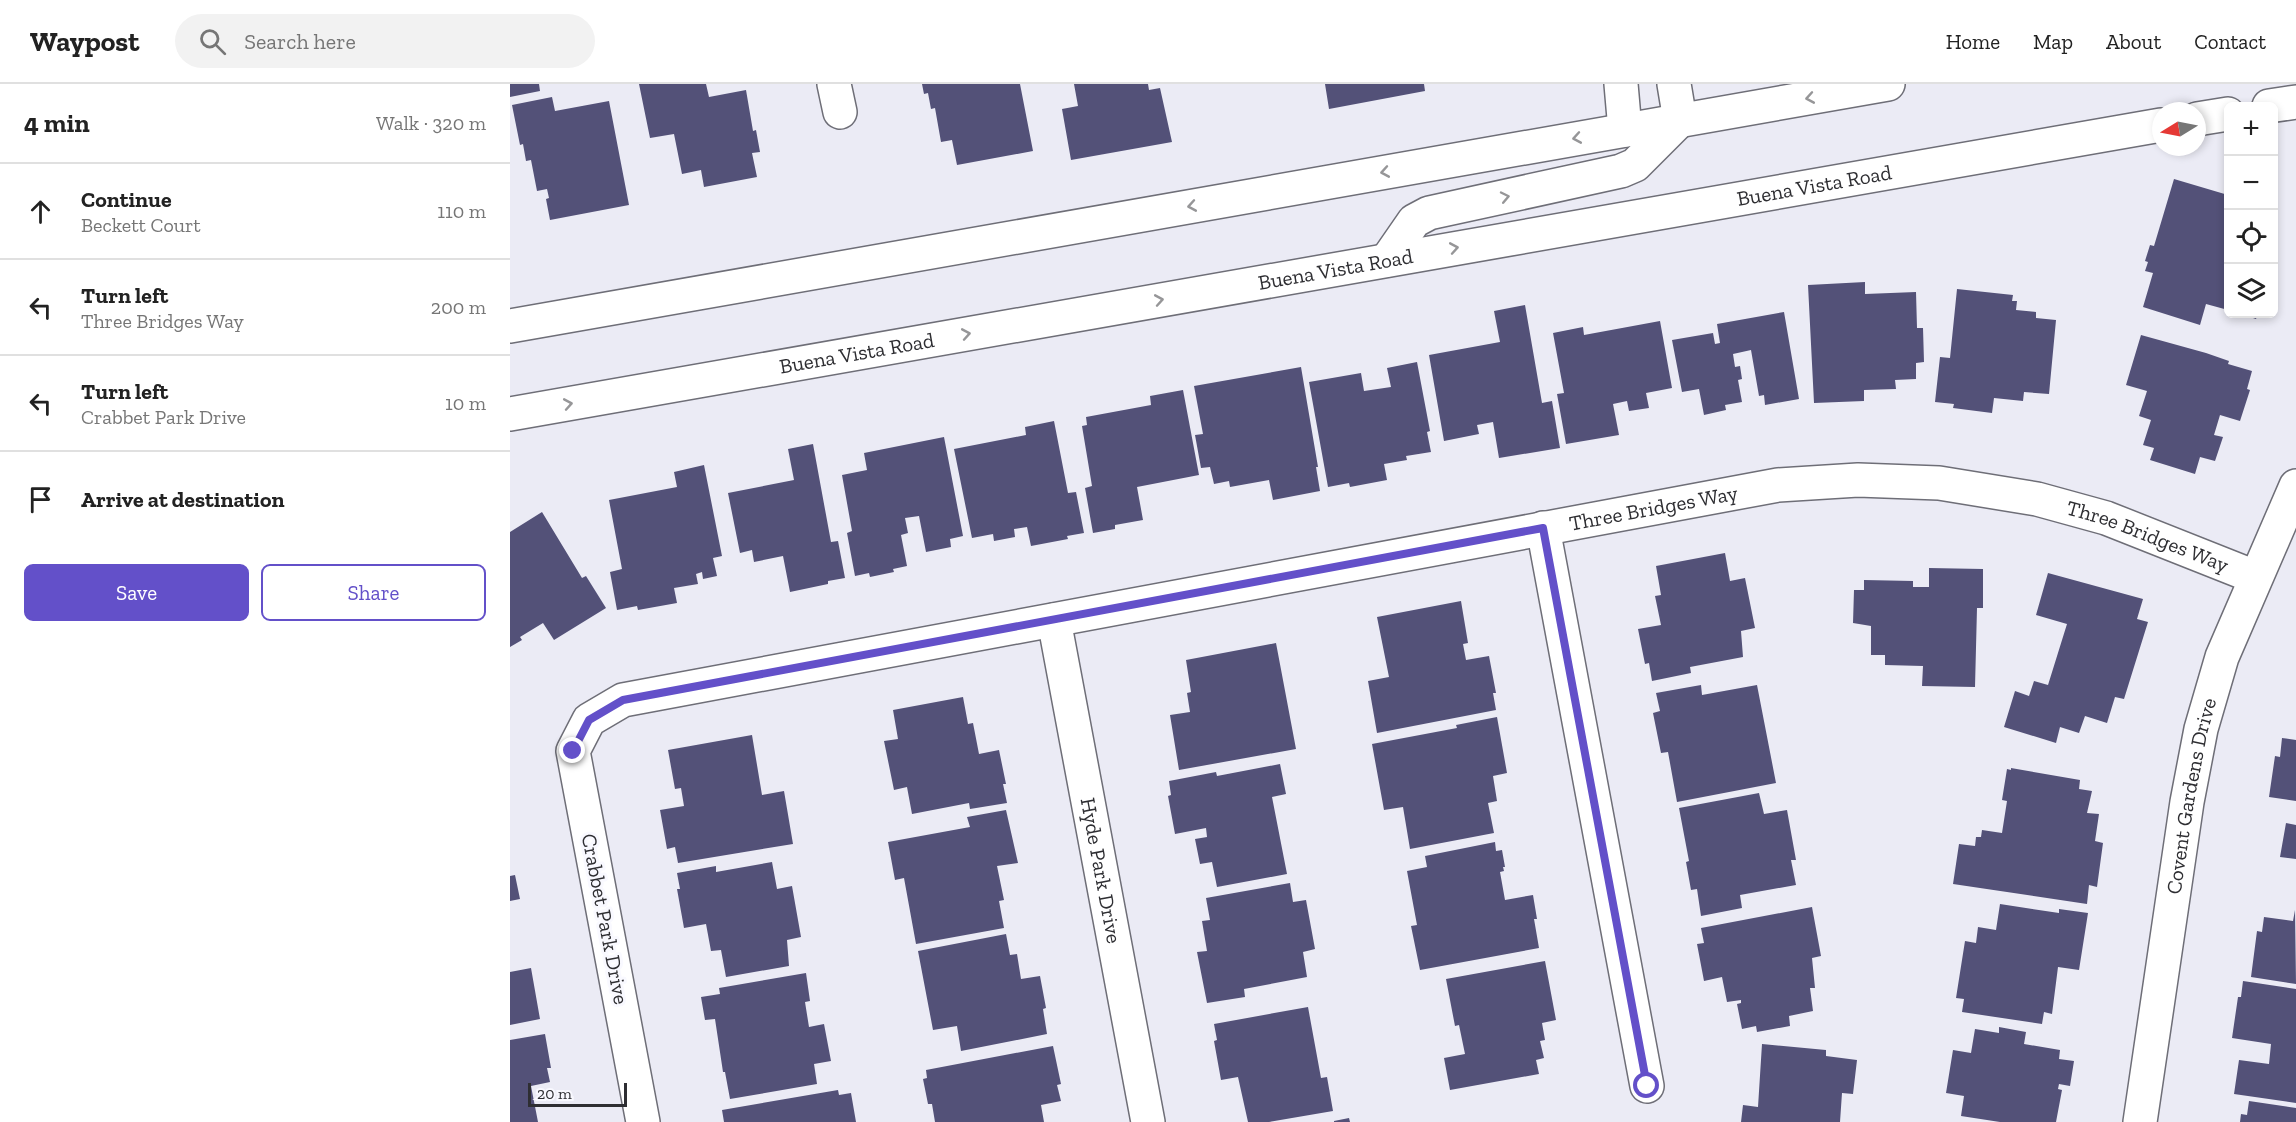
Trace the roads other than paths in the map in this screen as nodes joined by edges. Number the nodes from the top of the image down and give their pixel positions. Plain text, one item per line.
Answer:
1 (1622, 84) edge
2 (1674, 84) edge
3 (1888, 84) edge
4 (2296, 102) edge
5 (2278, 105) edge
6 (2224, 115) edge
7 (2206, 118) edge
8 (1680, 120) junction
9 (2152, 127) edge
10 (1624, 130) junction
11 (1387, 260) junction
12 (510, 326) edge
13 (510, 414) edge
14 (2296, 486) edge
15 (1543, 528) junction
16 (2255, 577) junction
17 (1054, 620) junction
18 (589, 720) joint
19 (1647, 1086) dead end
20 (643, 1122) edge
21 (1148, 1122) edge
22 (2140, 1122) edge

1 - 10 street
2 - 8 street
3 -> 8 street
4 - 5 street
6 - 7 street
8 - 10 street
11 -> 8 street
11 -> 9 street, Buena Vista Road
10 -> 12 street
13 -> 11 street, Buena Vista Road
14 - 16 street, Covent Gardens Drive
15 - 16 street, Three Bridges Way
15 - 17 street, Three Bridges Way
15 - 19 street
16 - 22 street, Covent Gardens Drive
17 - 18 street, Three Bridges Way
17 - 21 street, Hyde Park Drive
18 - 20 street, Crabbet Park Drive

